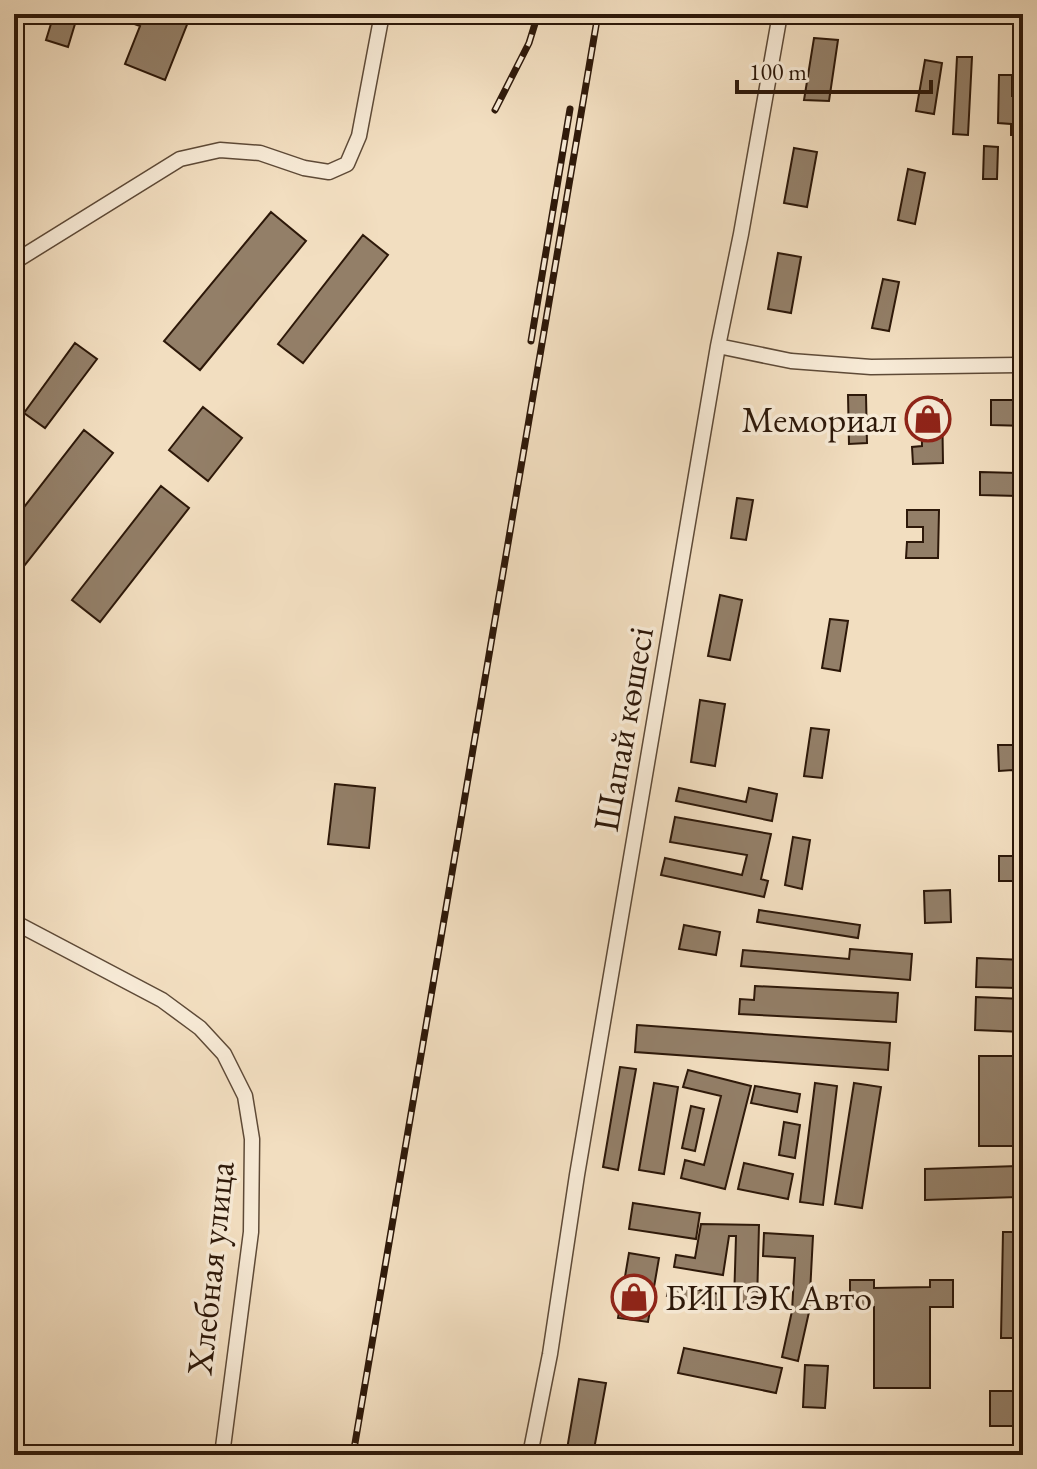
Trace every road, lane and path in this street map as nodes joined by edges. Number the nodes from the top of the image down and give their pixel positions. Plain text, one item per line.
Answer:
1 (382, 14) edge
2 (780, 14) edge
3 (14, 262) edge
4 (718, 346) junction
5 (1023, 365) edge
6 (14, 922) edge
7 (222, 1455) edge
8 (530, 1455) edge

1 - 3 street
2 - 4 street, Шапай көшесі
4 - 5 street
4 - 8 street, Шапай көшесі
6 - 7 street, Хлебная улица

